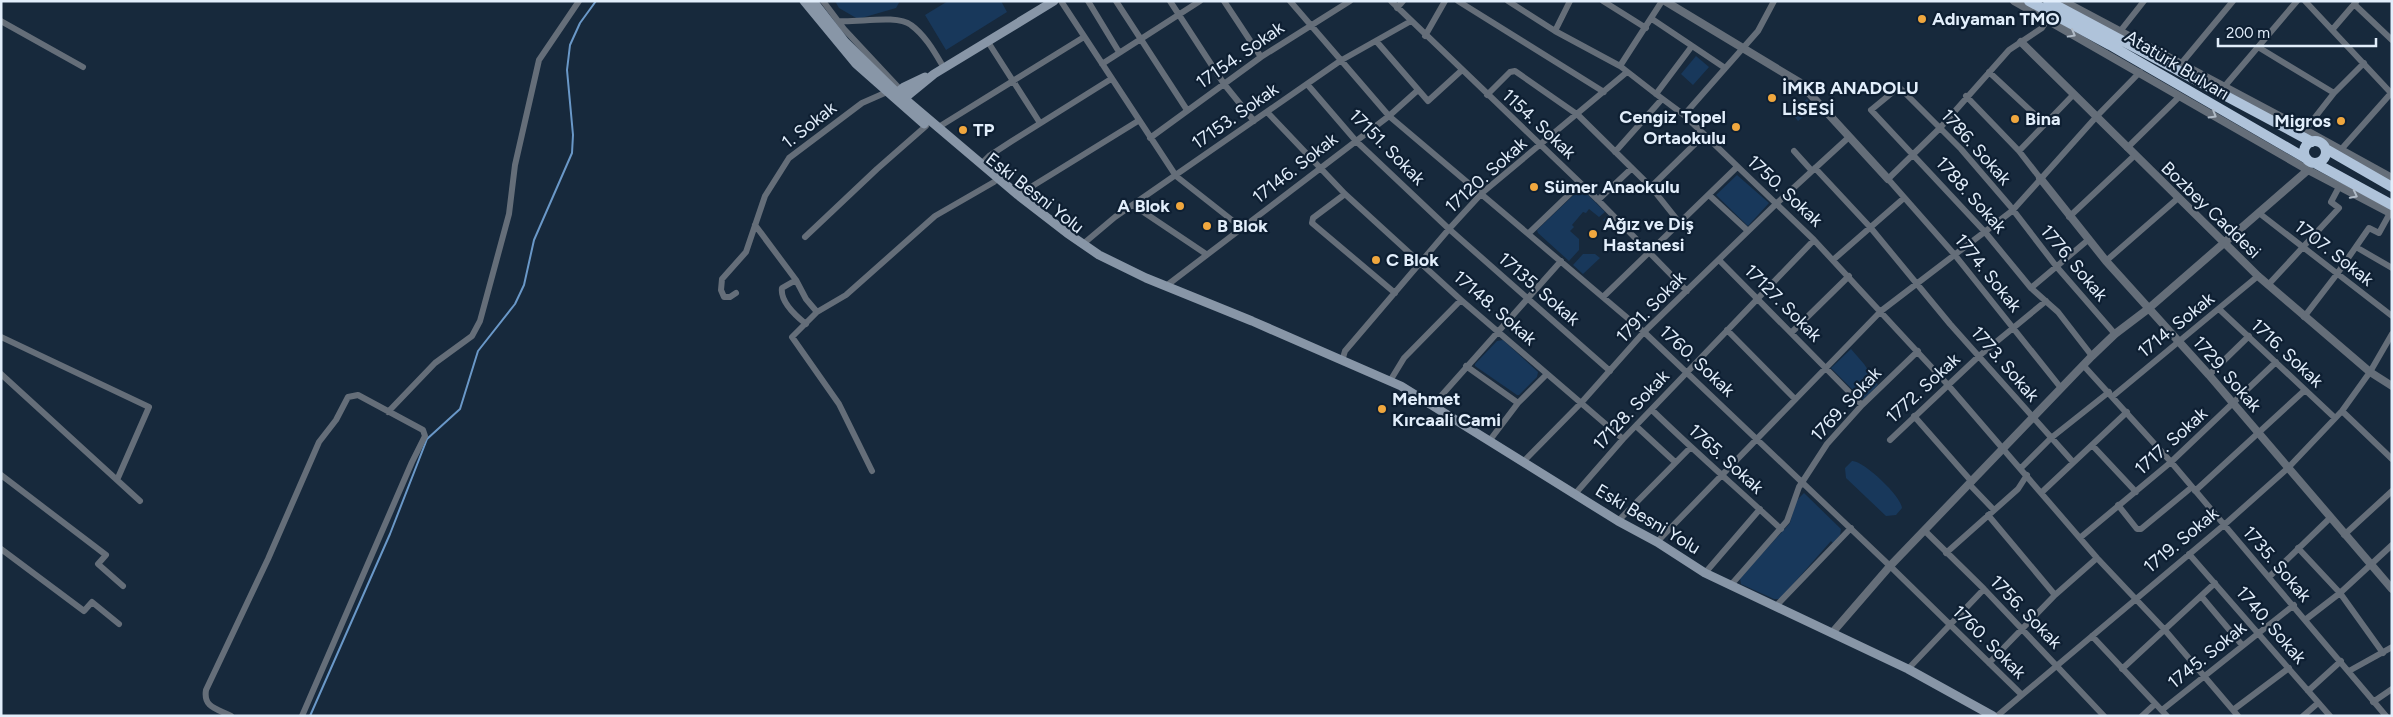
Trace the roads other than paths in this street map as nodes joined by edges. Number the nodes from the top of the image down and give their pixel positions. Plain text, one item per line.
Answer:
1 (579, 1) edge
2 (804, 1) edge
3 (813, 1) edge
4 (823, 1) edge
5 (1054, 1) edge
6 (1061, 1) edge
7 (1088, 1) edge
8 (1116, 1) edge
9 (1170, 1) edge
10 (1200, 1) edge
11 (1224, 1) edge
12 (1290, 1) edge
13 (1350, 1) edge
14 (1391, 1) edge
15 (1402, 1) edge
16 (1445, 1) edge
17 (1458, 1) edge
18 (1473, 1) edge
19 (1508, 1) edge
20 (1570, 1) edge
21 (1603, 1) edge
22 (1663, 1) edge
23 (1774, 1) edge
24 (2014, 1) edge
25 (2029, 1) edge
26 (2048, 1) edge
27 (2063, 1) edge
28 (2144, 1) edge
29 (2297, 1) edge
30 (2305, 1) edge
31 (2232, 2) edge
32 (2355, 3) edge
33 (2074, 4) edge
34 (1397, 8) junction
35 (1469, 8) junction
36 (1179, 15) junction
37 (2049, 17) junction
38 (1652, 19) junction
39 (1, 21) edge
40 (838, 21) junction
41 (1411, 21) junction
42 (1309, 25) junction
43 (1646, 28) junction
44 (1555, 30) junction
45 (2332, 30) junction
46 (2118, 34) junction
47 (1425, 36) junction
48 (1084, 37) junction
49 (1141, 38) junction
50 (2392, 40) edge
51 (988, 42) junction
52 (1377, 42) junction
53 (2020, 42) junction
54 (1692, 46) junction
55 (2258, 46) junction
56 (1744, 48) junction
57 (1119, 52) junction
58 (1261, 57) junction
59 (1340, 61) junction
60 (2364, 63) junction
61 (1102, 64) junction
62 (2180, 65) junction
63 (1620, 66) junction
64 (83, 68) dead end
65 (944, 68) junction
66 (1725, 68) junction
67 (1462, 70) junction
68 (1627, 72) junction
69 (1989, 72) junction
70 (2140, 72) junction
71 (1111, 79) junction
72 (1013, 81) junction
73 (1224, 84) junction
74 (1307, 84) junction
75 (2224, 87) junction
76 (1418, 90) junction
77 (1604, 92) junction
78 (2334, 93) junction
79 (2391, 93) edge
80 (1656, 94) junction
81 (2074, 94) junction
82 (896, 95) junction
83 (1487, 95) junction
84 (1966, 96) junction
85 (2180, 96) junction
86 (1662, 99) junction
87 (1187, 110) junction
88 (1871, 110) joint
89 (1267, 112) junction
90 (1578, 115) junction
91 (1684, 115) junction
92 (1389, 116) junction
93 (2096, 116) junction
94 (1138, 121) junction
95 (1254, 121) junction
96 (1040, 123) junction
97 (2045, 124) junction
98 (926, 126) junction
99 (937, 128) junction
100 (1940, 128) junction
101 (2305, 130) junction
102 (1704, 135) junction
103 (1150, 138) junction
104 (1848, 138) junction
105 (1356, 141) junction
106 (2312, 142) junction
107 (1541, 145) junction
108 (2127, 148) junction
109 (2326, 149) junction
110 (1794, 151) dead end
111 (2020, 151) junction
112 (1615, 152) junction
113 (2339, 152) junction
114 (1914, 154) junction
115 (2134, 156) junction
116 (981, 164) junction
117 (2310, 164) junction
118 (1738, 167) junction
119 (1632, 168) junction
120 (1321, 169) junction
121 (1813, 170) junction
122 (1176, 176) junction
123 (2040, 178) junction
124 (2392, 178) edge
125 (1888, 179) junction
126 (994, 182) junction
127 (1580, 184) junction
128 (1651, 187) junction
129 (2339, 187) junction
130 (2392, 187) edge
131 (1482, 193) junction
132 (1345, 194) junction
133 (1018, 195) junction
134 (1709, 195) junction
135 (1904, 198) junction
136 (2177, 199) junction
137 (1598, 200) junction
138 (1776, 204) junction
139 (1133, 205) junction
140 (2012, 211) junction
141 (2391, 211) edge
142 (2259, 213) junction
143 (2070, 217) junction
144 (1679, 222) junction
145 (756, 226) junction
146 (1870, 227) junction
147 (1242, 228) junction
148 (1449, 229) junction
149 (1748, 232) junction
150 (1985, 232) junction
151 (1529, 233) junction
152 (805, 237) dead end
153 (1814, 240) junction
154 (2088, 240) junction
155 (2223, 242) junction
156 (1083, 244) junction
157 (2356, 247) junction
158 (2303, 248) junction
159 (1649, 251) junction
160 (1206, 254) junction
161 (1954, 254) junction
162 (1719, 260) junction
163 (1833, 260) junction
164 (2106, 261) junction
165 (1422, 262) junction
166 (1561, 262) junction
167 (2056, 266) junction
168 (2392, 268) edge
169 (2337, 274) junction
170 (1849, 276) junction
171 (2258, 276) junction
172 (796, 280) junction
173 (1917, 284) junction
174 (2268, 285) junction
175 (1166, 286) junction
176 (2031, 288) junction
177 (1687, 291) junction
178 (736, 293) dead end
179 (1395, 293) junction
180 (1604, 296) junction
181 (1757, 297) junction
182 (1527, 299) junction
183 (1461, 300) junction
184 (2046, 301) junction
185 (2148, 309) junction
186 (2219, 309) junction
187 (1881, 311) junction
188 (817, 312) junction
189 (2392, 316) edge
190 (2304, 317) junction
191 (806, 324) junction
192 (2013, 328) junction
193 (1726, 330) junction
194 (1499, 332) junction
195 (1644, 332) junction
196 (1792, 332) junction
197 (2115, 334) junction
198 (2392, 334) edge
199 (2249, 336) junction
200 (1, 337) edge
201 (1293, 341) junction
202 (2179, 341) junction
203 (1918, 351) junction
204 (1980, 356) junction
205 (2092, 356) junction
206 (1342, 361) junction
207 (2276, 362) junction
208 (2083, 365) junction
209 (1466, 366) junction
210 (1825, 368) junction
211 (1610, 371) junction
212 (2370, 372) junction
213 (1687, 373) junction
214 (1, 374) edge
215 (1547, 374) junction
216 (2209, 375) junction
217 (1390, 380) junction
218 (1948, 385) junction
219 (2392, 386) edge
220 (2061, 388) junction
221 (2305, 390) junction
222 (2111, 394) junction
223 (1794, 398) junction
224 (1518, 403) junction
225 (1582, 403) junction
226 (2234, 404) junction
227 (1433, 405) junction
228 (1862, 405) junction
229 (1652, 410) junction
230 (2342, 411) junction
231 (388, 412) junction
232 (2127, 412) junction
233 (1914, 416) junction
234 (2032, 418) junction
235 (2335, 418) junction
236 (1636, 426) junction
237 (2259, 434) junction
238 (2051, 438) junction
239 (1623, 439) junction
240 (1757, 439) junction
241 (1490, 440) junction
242 (1890, 440) dead end
243 (2092, 445) junction
244 (1690, 448) junction
245 (2003, 448) junction
246 (2392, 459) edge
247 (1523, 462) junction
248 (1675, 462) junction
249 (2073, 462) junction
250 (2171, 462) junction
251 (2021, 468) junction
252 (2288, 468) junction
253 (872, 471) dead end
254 (1723, 474) junction
255 (1, 475) edge
256 (2027, 475) junction
257 (117, 480) junction
258 (1802, 482) junction
259 (1971, 483) junction
260 (2194, 489) junction
261 (2392, 491) edge
262 (2136, 492) junction
263 (2041, 493) junction
264 (1575, 494) junction
265 (140, 501) dead end
266 (2118, 505) junction
267 (1760, 510) junction
268 (1990, 512) junction
269 (2330, 518) junction
270 (1618, 521) junction
271 (2224, 525) junction
272 (1852, 528) junction
273 (1781, 530) junction
274 (1924, 530) junction
275 (2344, 535) junction
276 (2081, 537) junction
277 (1658, 542) junction
278 (2392, 545) edge
279 (2298, 548) junction
280 (1, 549) edge
281 (1946, 553) junction
282 (2189, 554) junction
283 (2097, 558) junction
284 (2371, 564) junction
285 (1890, 566) junction
286 (1705, 573) junction
287 (2269, 577) junction
288 (2216, 584) junction
289 (2390, 584) edge
290 (123, 586) dead end
291 (1730, 586) junction
292 (1984, 589) junction
293 (2340, 592) junction
294 (2054, 595) junction
295 (2201, 596) junction
296 (2135, 597) junction
297 (2294, 605) junction
298 (1775, 607) junction
299 (2305, 620) junction
300 (119, 624) dead end
301 (1950, 624) junction
302 (2022, 629) junction
303 (2164, 629) junction
304 (1832, 633) junction
305 (2258, 633) junction
306 (2092, 636) junction
307 (2242, 645) junction
308 (2392, 647) edge
309 (2383, 653) junction
310 (2341, 661) junction
311 (1989, 663) junction
312 (2056, 665) junction
313 (2289, 668) junction
314 (1908, 669) junction
315 (2122, 669) junction
316 (2349, 671) junction
317 (2203, 677) junction
318 (2392, 689) edge
319 (2308, 691) junction
320 (2022, 695) junction
321 (2373, 702) junction
322 (2318, 703) junction
323 (2155, 704) junction
324 (2162, 710) junction
325 (2233, 710) junction
326 (232, 716) edge
327 (302, 716) edge
328 (1995, 716) edge
329 (2104, 716) edge
330 (2142, 716) edge
331 (2167, 716) edge
332 (2238, 716) edge
333 (2303, 716) edge
334 (2330, 716) edge
335 (2386, 716) edge

1 - 231 street
2 - 82 main road, Eski Besni Yolu
3 - 82 main road, Eski Besni Yolu
4 - 40 street
5 - 51 main road
6 - 48 street
7 - 57 street
8 - 49 street
9 - 36 street
10 - 36 street
11 - 58 street
12 - 42 street, 1760. Sokak
13 - 42 street, 17154. Sokak
14 - 34 street, 1154. Sokak
15 - 34 street
16 - 47 street
17 - 35 street
18 - 35 street
19 - 44 street, 1750. Sokak
20 - 44 street
21 - 43 street
22 - 38 street
22 - 56 street
23 - 56 street
24 - 37 street
25 - 37 highway, Atatürk Bulvarı
26 - 46 highway, Atatürk Bulvarı
27 - 33 street
28 - 46 street
29 - 55 street
30 - 45 street
31 - 62 street
32 - 45 street
32 - 50 street
33 - 46 street
34 - 41 street, 1154. Sokak
35 - 77 street
36 - 49 street
36 - 73 street
37 - 53 street
37 -> 70 street
37 - 117 highway, Atatürk Bulvarı
38 - 43 street
38 - 54 street
39 - 64 street
40 - 65 street
40 - 82 street
41 - 47 street, 1154. Sokak
41 - 52 street, 17153. Sokak
42 - 58 street, 17154. Sokak
42 - 59 street, 1760. Sokak
43 - 63 street
44 - 63 street, 1750. Sokak
45 - 60 street
46 - 62 street
46 - 106 highway, Atatürk Bulvarı
47 - 67 street, 1154. Sokak
48 - 61 street
48 - 72 street
49 - 57 street
49 - 87 street
51 - 65 main road
51 - 72 street
52 - 59 street, 17153. Sokak
52 - 76 street
53 - 69 street
53 - 81 street, Bozbey Caddesi
54 - 66 street
54 - 80 street
55 - 75 street
55 - 78 street
56 - 66 street
56 - 104 street
57 - 61 street
58 - 73 street, 17154. Sokak
59 - 74 street, 17153. Sokak
59 - 92 street, 1760. Sokak
60 - 78 street
60 - 79 street
61 - 71 street
62 - 75 street
63 - 68 street, 1750. Sokak
65 - 82 main road
66 - 91 street
67 - 76 street
67 - 83 street, 1154. Sokak
68 - 77 street, 17120. Sokak
68 - 80 street, 1750. Sokak
69 - 84 street
69 - 97 street
70 - 85 street
70 - 93 street
71 - 94 street
71 - 96 street
72 - 96 street
72 - 99 street
73 - 87 street, 17154. Sokak
73 - 95 street
74 - 89 street, 17153. Sokak
74 - 105 street, 17151. Sokak
75 - 101 street
76 - 92 street, 17146. Sokak
77 - 90 street, 17120. Sokak
78 - 101 street
79 - 113 street
80 - 86 street, 1750. Sokak
81 - 93 street, Bozbey Caddesi
81 - 97 street
82 - 98 main road, Eski Besni Yolu
82 - 99 main road, Eski Besni Yolu
82 - 145 street, 1. Sokak
83 - 90 street
83 - 107 street, 1154. Sokak
84 - 100 street
84 - 111 street
85 - 108 street
85 -> 117 street
86 - 91 street, 1750. Sokak
86 - 112 street
87 - 103 street, 17154. Sokak
88 - 100 street, 1786. Sokak
88 - 114 street, 1788. Sokak
89 - 95 street, 17153. Sokak
89 - 120 street, 17148. Sokak
90 - 107 street, 17120. Sokak
90 - 112 street
91 - 102 street, 1750. Sokak
92 - 105 street, 17146. Sokak
92 - 131 street, 1760. Sokak
93 - 108 street, Bozbey Caddesi
93 - 123 street
94 - 103 street
94 - 133 street
95 - 122 street, 17153. Sokak
96 - 116 street
97 - 111 street
98 - 126 main road, Eski Besni Yolu
98 - 152 street
99 - 116 main road, Eski Besni Yolu
100 - 114 street
100 - 140 street, 1786. Sokak
101 - 113 street
102 - 118 street, 1750. Sokak
102 - 128 street
103 - 122 street
104 - 121 street, 1791. Sokak
104 - 125 street
105 - 120 street, 17146. Sokak
105 - 148 street, 17151. Sokak
106 - 109 highway
106 - 117 highway
107 - 127 street, 1154. Sokak
107 - 131 street, 17120. Sokak
108 - 115 street, Bozbey Caddesi
109 - 113 highway
109 - 117 highway
110 - 121 street, 1773. Sokak
111 - 123 street
112 - 119 street
113 - 124 street
113 - 130 highway
114 - 125 street
114 - 150 street, 1788. Sokak
115 - 136 street, Bozbey Caddesi
115 - 143 street
116 - 133 main road, Eski Besni Yolu
117 - 129 street
117 - 141 highway, Atatürk Bulvarı
117 - 142 street
118 - 134 street
118 - 138 street, 1750. Sokak
119 - 128 street
119 - 137 street
120 - 132 street, 17148. Sokak
120 - 147 street, 17146. Sokak
121 - 138 street, 1791. Sokak
121 - 146 street, 1773. Sokak
122 - 139 street, 17153. Sokak
122 - 147 street
123 - 140 street
123 - 143 street, 1729. Sokak
125 - 135 street, 1774. Sokak
126 - 188 street
126 - 201 main road, Eski Besni Yolu
127 - 137 street, 1154. Sokak
127 - 151 street
128 - 144 street
129 -> 141 street
129 - 158 street
131 - 148 street, 17120. Sokak
131 - 151 street, 1760. Sokak
132 - 165 street, 17148. Sokak
132 - 179 street
133 - 156 main road, Eski Besni Yolu
134 - 144 street
134 - 149 street
135 - 146 street
135 - 161 street, 1774. Sokak
136 - 155 street, Bozbey Caddesi
136 - 164 street
137 - 159 street, 1154. Sokak
138 - 149 street, 1791. Sokak
138 - 153 street, 1750. Sokak
139 - 156 street, 17153. Sokak
139 - 160 street
140 - 150 street
140 - 167 street, 1776. Sokak
141 - 157 street
142 - 155 street
142 - 158 street, 1707. Sokak
143 - 154 street, 1729. Sokak
144 - 159 street
145 - 172 street
145 - 178 street, 1. Sokak
146 - 163 street
146 - 173 street, 1773. Sokak
147 - 160 street, 17146. Sokak
148 - 165 street, 17120. Sokak
148 - 182 street, 17135. Sokak
149 - 162 street, 1791. Sokak
150 - 161 street
150 - 176 street, 1788. Sokak
151 - 166 street, 1760. Sokak
153 - 163 street, 1750. Sokak
153 - 181 street, 17128. Sokak
154 - 164 street, 1729. Sokak
154 - 167 street
155 - 171 street, Bozbey Caddesi
155 - 185 street
156 - 175 main road, Eski Besni Yolu
157 - 168 street
157 - 169 street
158 - 169 street, 1707. Sokak
158 - 174 street
159 - 177 street, 1154. Sokak
159 - 180 street
160 - 175 street, 17146. Sokak
161 - 173 street
161 - 192 street, 1774. Sokak
162 - 177 street, 1791. Sokak
162 - 181 street, 17127. Sokak
163 - 170 street, 1750. Sokak
164 - 185 street, 1729. Sokak
165 - 179 street, 17120. Sokak
165 - 183 street, 17148. Sokak
166 - 180 street, 1760. Sokak
166 - 182 street
167 - 176 street
167 - 197 street, 1776. Sokak
169 - 189 street, 1707. Sokak
169 - 190 street
170 - 187 street, 1750. Sokak
170 - 196 street
171 - 174 street, Bozbey Caddesi
171 - 186 street, 1714. Sokak
172 - 188 street
172 - 191 street
173 - 187 street
173 - 204 street, 1773. Sokak
174 - 190 street, Bozbey Caddesi
175 - 201 main road, Eski Besni Yolu
176 - 184 street, 1788. Sokak
177 - 195 street, 1791. Sokak
179 - 206 street, 17120. Sokak
180 - 195 street, 1760. Sokak
181 - 193 street, 17128. Sokak
181 - 196 street, 17127. Sokak
182 - 194 street
182 - 211 street, 17135. Sokak
183 - 194 street, 17148. Sokak
183 - 217 street
184 - 192 street, 1772. Sokak
184 - 205 street, 1788. Sokak
185 - 197 street
185 - 202 street, 1729. Sokak
186 - 199 street, 1716. Sokak
186 - 202 street, 1714. Sokak
187 - 203 street, 1750. Sokak
187 - 210 street
188 - 191 street
190 - 212 street, Bozbey Caddesi
191 - 253 street
192 - 204 street, 1772. Sokak
192 - 220 street, 1774. Sokak
193 - 213 street, 17128. Sokak
193 - 223 street
194 - 209 street
194 - 215 street, 17148. Sokak
195 - 211 street, 1791. Sokak
195 - 213 street, 1760. Sokak
196 - 210 street, 17127. Sokak
197 - 205 street
198 - 212 street, 1719. Sokak
199 - 207 street, 1716. Sokak
199 - 216 street
200 - 257 street
201 - 206 main road, Eski Besni Yolu
202 - 216 street, 1729. Sokak
202 - 222 street, 1714. Sokak
203 - 218 street, 1750. Sokak
203 - 228 street, 1769. Sokak
204 - 218 street, 1772. Sokak
204 - 234 street, 1773. Sokak
205 - 208 street
206 - 217 main road, Eski Besni Yolu
207 - 221 street, 1716. Sokak
207 - 226 street, 1717. Sokak
208 - 220 street
208 - 222 street, 1735. Sokak
209 - 224 street
209 - 227 street
210 - 223 street
210 - 228 street, 17127. Sokak
211 - 225 street, 1791. Sokak
212 - 219 street, Bozbey Caddesi
212 - 230 street, 1719. Sokak
213 - 229 street, 17128. Sokak
213 - 240 street, 1760. Sokak
214 - 257 street
215 - 224 street
215 - 225 street, 17148. Sokak
216 - 226 street, 1729. Sokak
217 - 227 main road, Eski Besni Yolu
218 - 233 street, 1772. Sokak
218 - 245 street, 1750. Sokak
220 - 234 street
221 - 235 street, 1716. Sokak
221 - 237 street
222 - 232 street, 1735. Sokak
222 - 238 street, 1714. Sokak
223 - 240 street
224 - 241 street
225 - 239 street, 17148. Sokak
225 - 247 street, 1791. Sokak
226 - 237 street, 1729. Sokak
226 - 250 street, 1717. Sokak
227 - 241 main road, Eski Besni Yolu
228 - 258 street, 1769. Sokak
229 - 236 street, 17128. Sokak
229 - 244 street, 1765. Sokak
230 - 235 street, 1719. Sokak
230 - 246 street
231 - 326 street
231 - 327 street
232 - 243 street
232 - 250 street, 1735. Sokak
233 - 242 street, 1772. Sokak
233 - 259 street
234 - 238 street, 1773. Sokak
234 - 245 street
235 - 252 street, 1719. Sokak
236 - 239 street, 17128. Sokak
236 - 248 street
237 - 252 street, 1729. Sokak
237 - 260 street
238 - 249 street, 1773. Sokak
238 - 251 street, 1714. Sokak
239 - 264 street, 17128. Sokak
240 - 254 street
240 - 258 street, 1760. Sokak
241 - 247 main road, Eski Besni Yolu
243 - 249 street
243 - 262 street
244 - 248 street
244 - 254 street, 1765. Sokak
245 - 251 street, 1750. Sokak
245 - 259 street
247 - 264 main road, Eski Besni Yolu
248 - 270 street
249 - 263 street
250 - 260 street, 1735. Sokak
250 - 262 street, 1717. Sokak
251 - 256 street, 1750. Sokak
252 - 269 street, 1729. Sokak
252 - 271 street, 1719. Sokak
254 - 267 street, 1765. Sokak
254 - 277 street
255 - 290 street
256 - 263 street, 1750. Sokak
256 - 268 street
257 - 265 street
258 - 272 street, 1760. Sokak
258 - 273 street, 1769. Sokak
259 - 268 street
259 - 274 street
260 - 266 street
260 - 271 street, 1735. Sokak
261 - 275 street
262 - 266 street, 1717. Sokak
263 - 276 street, 1750. Sokak
264 - 270 main road, Eski Besni Yolu
266 - 276 street, 1717. Sokak
267 - 273 street, 1765. Sokak
267 - 286 street
268 - 281 street
268 - 294 street
269 - 275 street, 1729. Sokak
269 - 279 street
270 - 277 main road, Eski Besni Yolu
271 - 282 street, 1719. Sokak
271 - 287 street, 1735. Sokak
272 - 285 street, 1760. Sokak
272 - 298 street
273 - 291 street, 1769. Sokak
274 - 281 street, 1756. Sokak
274 - 285 street
275 - 284 street, 1729. Sokak
276 - 283 street, 1750. Sokak
277 - 286 main road, Eski Besni Yolu
278 - 284 street
279 - 287 street
279 - 293 street
280 - 300 street
281 - 292 street, 1756. Sokak
282 - 288 street, 1740. Sokak
282 - 296 street, 1719. Sokak
283 - 294 street
283 - 296 street, 1750. Sokak
284 - 289 street, 1729. Sokak
284 - 293 street
285 - 301 street, 1760. Sokak
285 - 304 street
286 - 291 main road, Eski Besni Yolu
287 - 297 street, 1735. Sokak
288 - 295 street
288 - 305 street, 1740. Sokak
291 - 298 main road, Eski Besni Yolu
292 - 301 street
292 - 302 street, 1756. Sokak
293 - 299 street
293 - 309 street
294 - 302 street
295 - 303 street
295 - 307 street
296 - 303 street, 1750. Sokak
296 - 306 street, 1719. Sokak
297 - 299 street, 1735. Sokak
297 - 305 street, 1745. Sokak
298 - 304 main road, Eski Besni Yolu
299 - 310 street, 1735. Sokak
301 - 311 street, 1760. Sokak
301 - 314 street
302 - 311 street
302 - 312 street, 1756. Sokak
303 - 315 street
303 - 317 street, 1750. Sokak
304 - 314 main road, Eski Besni Yolu
305 - 307 street, 1745. Sokak
305 - 313 street, 1740. Sokak
306 - 312 street, 1719. Sokak
306 - 315 street
307 - 317 street, 1745. Sokak
308 - 309 street
309 - 316 street
310 - 316 street, 1735. Sokak
310 - 319 street
311 - 320 street, 1760. Sokak
312 - 320 street, 1719. Sokak
312 - 329 street, 1756. Sokak
313 - 319 street, 1740. Sokak
313 - 325 street
314 - 328 main road, Eski Besni Yolu
315 - 323 street
316 - 321 street, 1735. Sokak
317 - 324 street, 1745. Sokak
317 - 325 street, 1750. Sokak
318 - 321 street
319 - 322 street, 1740. Sokak
320 - 328 street, 1719. Sokak
321 - 335 street, 1735. Sokak
322 - 333 street
322 - 334 street, 1740. Sokak
323 - 324 street
323 - 330 street
324 - 331 street
325 - 332 street, 1750. Sokak

